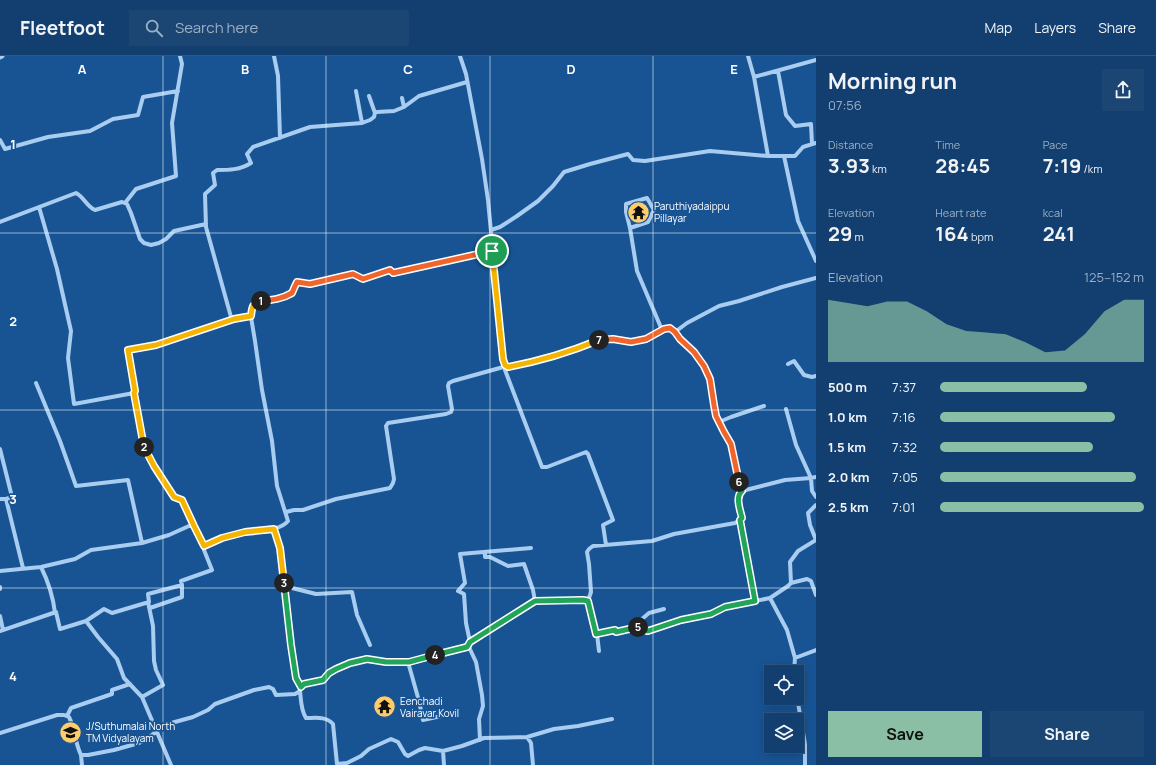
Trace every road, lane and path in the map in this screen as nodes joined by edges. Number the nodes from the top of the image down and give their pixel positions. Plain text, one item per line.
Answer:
1 (180, 56) edge
2 (274, 56) edge
3 (460, 56) edge
4 (748, 56) edge
5 (816, 60) edge
6 (778, 71) junction
7 (754, 77) junction
8 (467, 82) junction
9 (178, 91) junction
10 (356, 91) dead end
11 (369, 96) dead end
12 (402, 98) dead end
13 (404, 107) junction
14 (375, 113) junction
15 (362, 123) junction
16 (280, 138) junction
17 (0, 140) edge
18 (814, 144) edge
19 (768, 156) junction
20 (784, 156) junction
21 (125, 203) junction
22 (38, 207) junction
23 (0, 222) edge
24 (206, 224) junction
25 (630, 228) junction
26 (491, 230) junction
27 (492, 251) junction
28 (816, 261) edge
29 (816, 278) edge
30 (251, 316) junction
31 (234, 319) junction
32 (662, 330) junction
33 (675, 332) junction
34 (788, 364) dead end
35 (507, 366) junction
36 (816, 376) edge
37 (36, 384) dead end
38 (134, 393) junction
39 (764, 406) dead end
40 (786, 408) dead end
41 (719, 422) junction
42 (0, 449) edge
43 (816, 477) edge
44 (811, 478) junction
45 (742, 491) junction
46 (816, 497) edge
47 (0, 499) edge
48 (6, 499) junction
49 (816, 504) edge
50 (286, 512) junction
51 (740, 520) junction
52 (194, 526) junction
53 (274, 529) junction
54 (142, 543) junction
55 (606, 545) junction
56 (204, 546) junction
57 (531, 548) dead end
58 (485, 552) junction
59 (41, 567) junction
60 (23, 568) junction
61 (0, 571) edge
62 (791, 582) junction
63 (182, 585) junction
64 (284, 586) junction
65 (816, 596) edge
66 (770, 598) junction
67 (583, 600) junction
68 (535, 601) junction
69 (755, 601) junction
70 (148, 602) junction
71 (150, 608) junction
72 (664, 609) dead end
73 (55, 612) junction
74 (0, 616) edge
75 (86, 621) junction
76 (641, 627) junction
77 (2, 630) edge
78 (596, 634) junction
79 (469, 643) junction
80 (370, 645) dead end
81 (816, 650) edge
82 (599, 651) dead end
83 (795, 658) junction
84 (408, 662) junction
85 (794, 665) edge
86 (130, 684) junction
87 (301, 689) junction
88 (142, 697) junction
89 (798, 705) edge
90 (455, 713) dead end
91 (67, 716) junction
92 (612, 719) dead end
93 (156, 731) junction
94 (0, 733) edge
95 (527, 737) junction
96 (480, 740) junction
97 (443, 750) junction
98 (81, 755) junction
99 (337, 764) edge
100 (82, 765) edge
101 (171, 765) edge
102 (444, 765) edge
103 (533, 765) edge
104 (805, 765) edge

1 - 9 street
2 - 16 street
3 - 8 street
4 - 7 street
5 - 6 street
6 - 7 street
6 - 18 street
7 - 19 street
8 - 13 street
8 - 26 street
9 - 17 street
9 - 21 street
10 - 15 street
11 - 14 street
12 - 13 street
13 - 14 street
14 - 15 street
15 - 16 street
16 - 24 street
18 - 20 street
19 - 20 street
19 - 26 street
20 - 28 street
21 - 22 street
21 - 24 street
22 - 23 street
22 - 38 street
24 - 31 street
25 - 25 street
25 - 32 street
26 - 27 street
27 - 30 street
27 - 35 street
29 - 33 street
30 - 31 street
30 - 50 street
31 - 38 street
32 - 33 street
32 - 35 street
33 - 41 street
34 - 36 street
35 - 50 street
35 - 55 street
37 - 54 street
38 - 52 street
39 - 41 street
40 - 44 street
41 - 45 street
42 - 48 street
43 - 44 street
44 - 45 street
44 - 46 street
45 - 51 street
47 - 48 street
48 - 60 street
49 - 62 street
50 - 53 street
51 - 55 street
51 - 69 street
52 - 54 street
52 - 56 street
53 - 56 street
53 - 64 street
54 - 59 street
55 - 67 street
56 - 63 street
57 - 58 street
58 - 68 street
58 - 79 street
59 - 60 street
59 - 73 street
60 - 61 street
62 - 65 street
62 - 66 street
63 - 70 street
63 - 71 street
64 - 80 street
64 - 87 street
66 - 69 street
66 - 83 street
67 - 68 street
67 - 78 street
68 - 79 street
69 - 76 street
70 - 71 street
70 - 75 street
71 - 88 street
72 - 76 street
73 - 75 street
73 - 77 street
74 - 77 street
75 - 86 street
76 - 78 street
78 - 82 street
79 - 84 street
79 - 96 street
81 - 83 street
83 - 85 street
84 - 87 street
84 - 90 street
86 - 88 street
86 - 91 street
87 - 93 street
87 - 99 street
88 - 93 street
89 - 104 street
91 - 94 street
91 - 98 street
92 - 95 street
93 - 98 street
93 - 101 street
95 - 96 street
95 - 103 street
96 - 97 street
97 - 99 street
97 - 102 street
98 - 100 street

